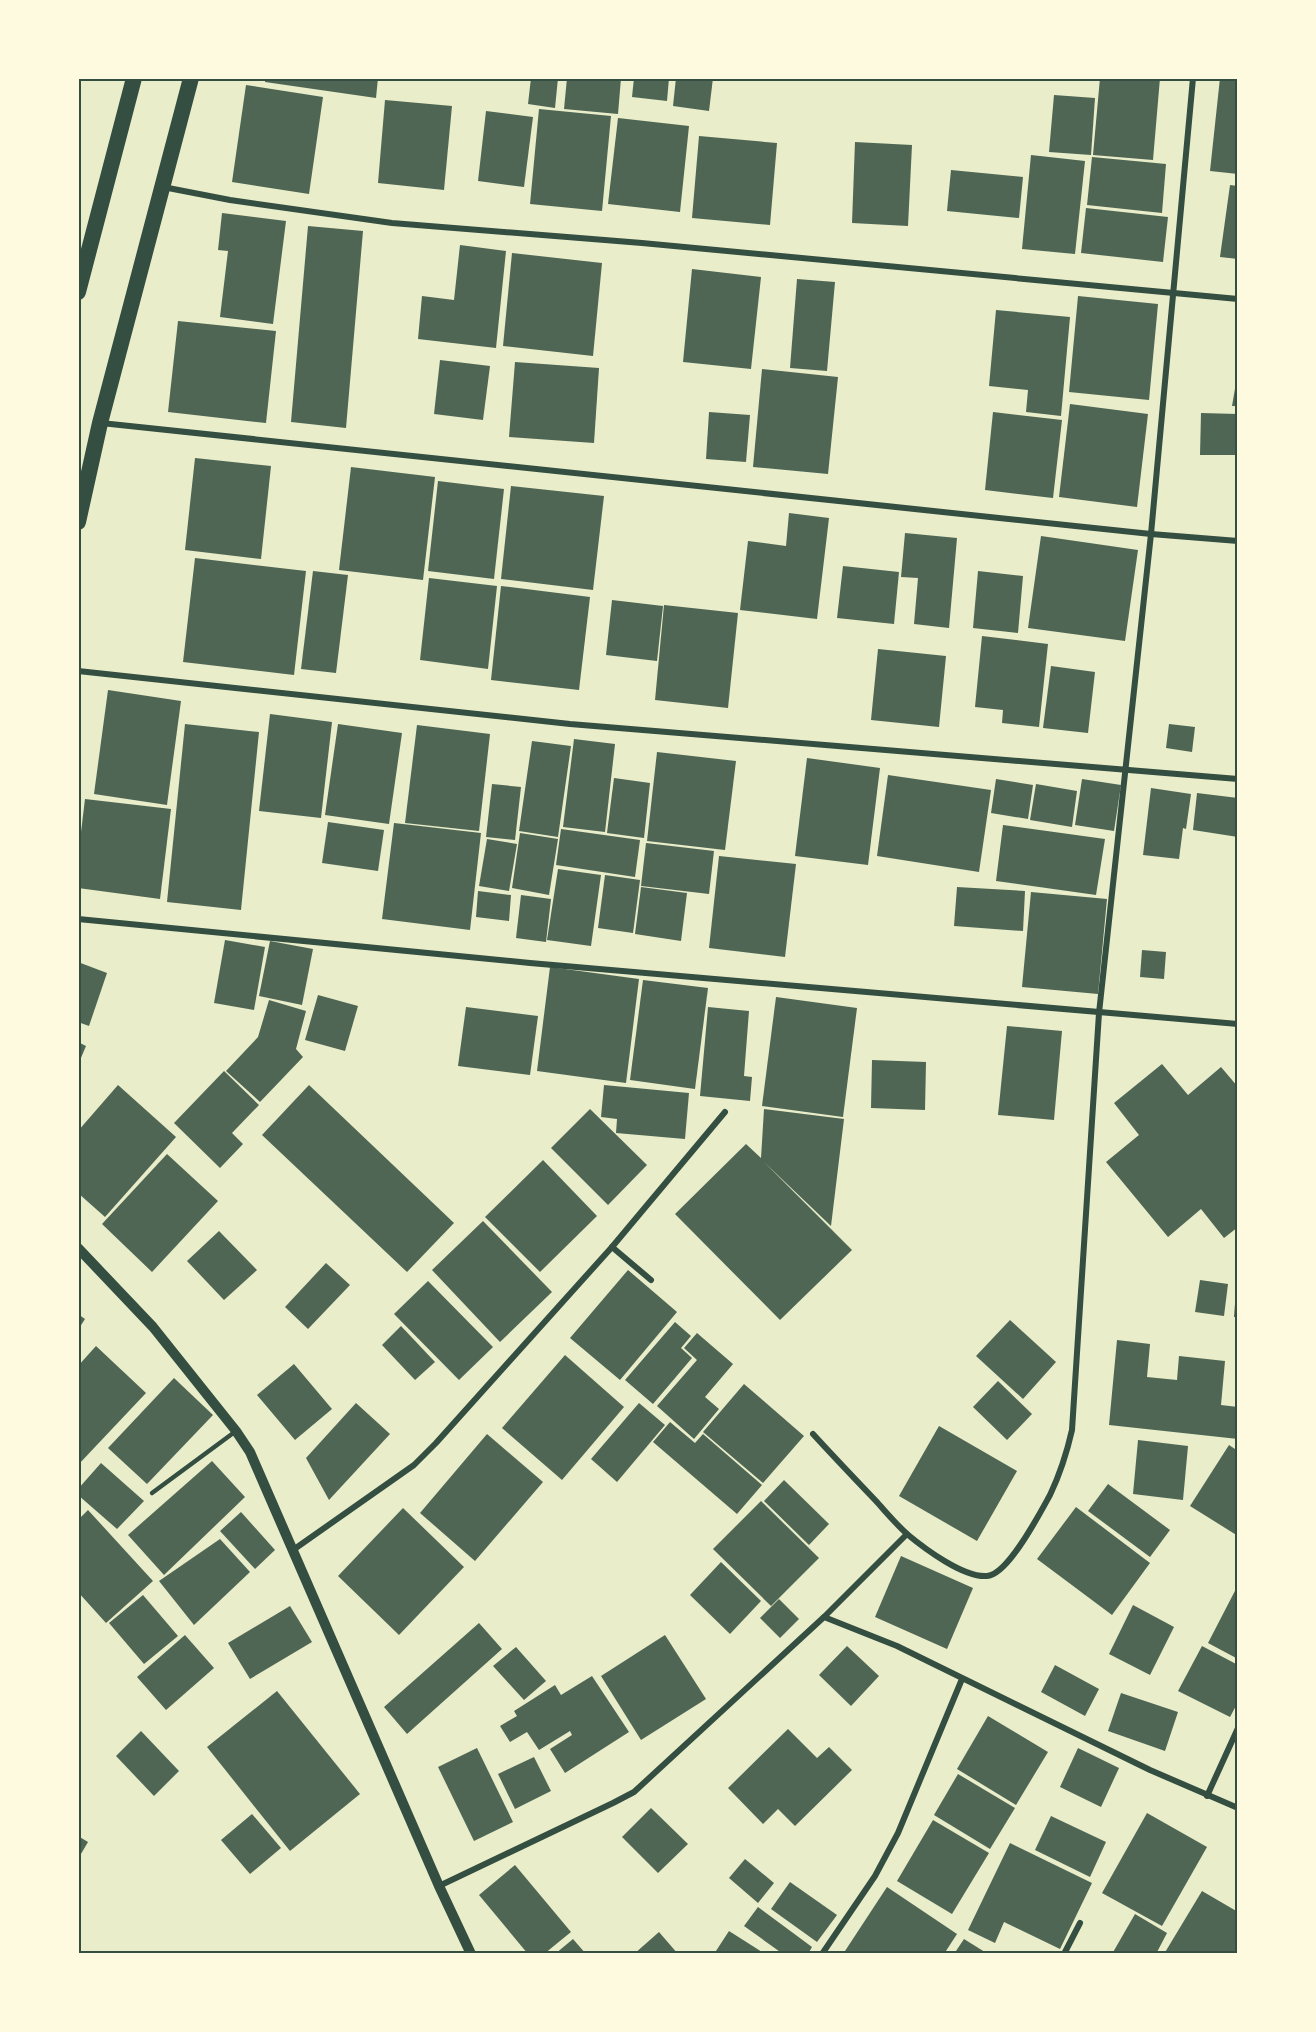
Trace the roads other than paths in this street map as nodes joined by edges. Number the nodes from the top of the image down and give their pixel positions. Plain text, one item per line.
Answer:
1 (134, 78) edge
2 (191, 78) edge
3 (1193, 78) edge
4 (162, 186) junction
5 (78, 292) edge
6 (1172, 293) junction
7 (1238, 299) edge
8 (100, 423) junction
9 (78, 522) edge
10 (1150, 534) junction
11 (1238, 541) edge
12 (78, 671) edge
13 (1125, 769) junction
14 (1238, 779) edge
15 (78, 919) edge
16 (1099, 1013) junction
17 (1238, 1024) edge
18 (725, 1113) dead end
19 (612, 1247) junction
20 (78, 1248) edge
21 (651, 1280) dead end
22 (236, 1431) junction
23 (813, 1434) dead end
24 (152, 1493) dead end
25 (907, 1534) junction
26 (293, 1550) junction
27 (824, 1617) junction
28 (962, 1679) junction
29 (1238, 1728) edge
30 (1207, 1796) junction
31 (1238, 1808) edge
32 (439, 1886) junction
33 (1080, 1923) dead end
34 (471, 1954) edge
35 (822, 1954) edge
36 (1064, 1954) edge

1 - 5 highway
2 - 4 highway
3 - 6 street
4 - 6 street
4 - 8 highway
6 - 7 street
6 - 10 street
8 - 9 highway
8 - 10 street
10 - 11 street
10 - 13 street
12 - 13 street
13 - 14 street
13 - 16 street
15 - 16 street
16 - 17 street
16 - 25 street
18 - 19 street
19 - 21 street
19 - 26 street
20 - 22 street
22 - 24 lane
22 - 26 street
23 - 25 street
25 - 27 street
26 - 32 street
27 - 28 street
27 - 32 street
28 - 30 street
28 - 35 street
29 - 30 street
30 - 31 street
32 - 34 street
33 - 36 street

